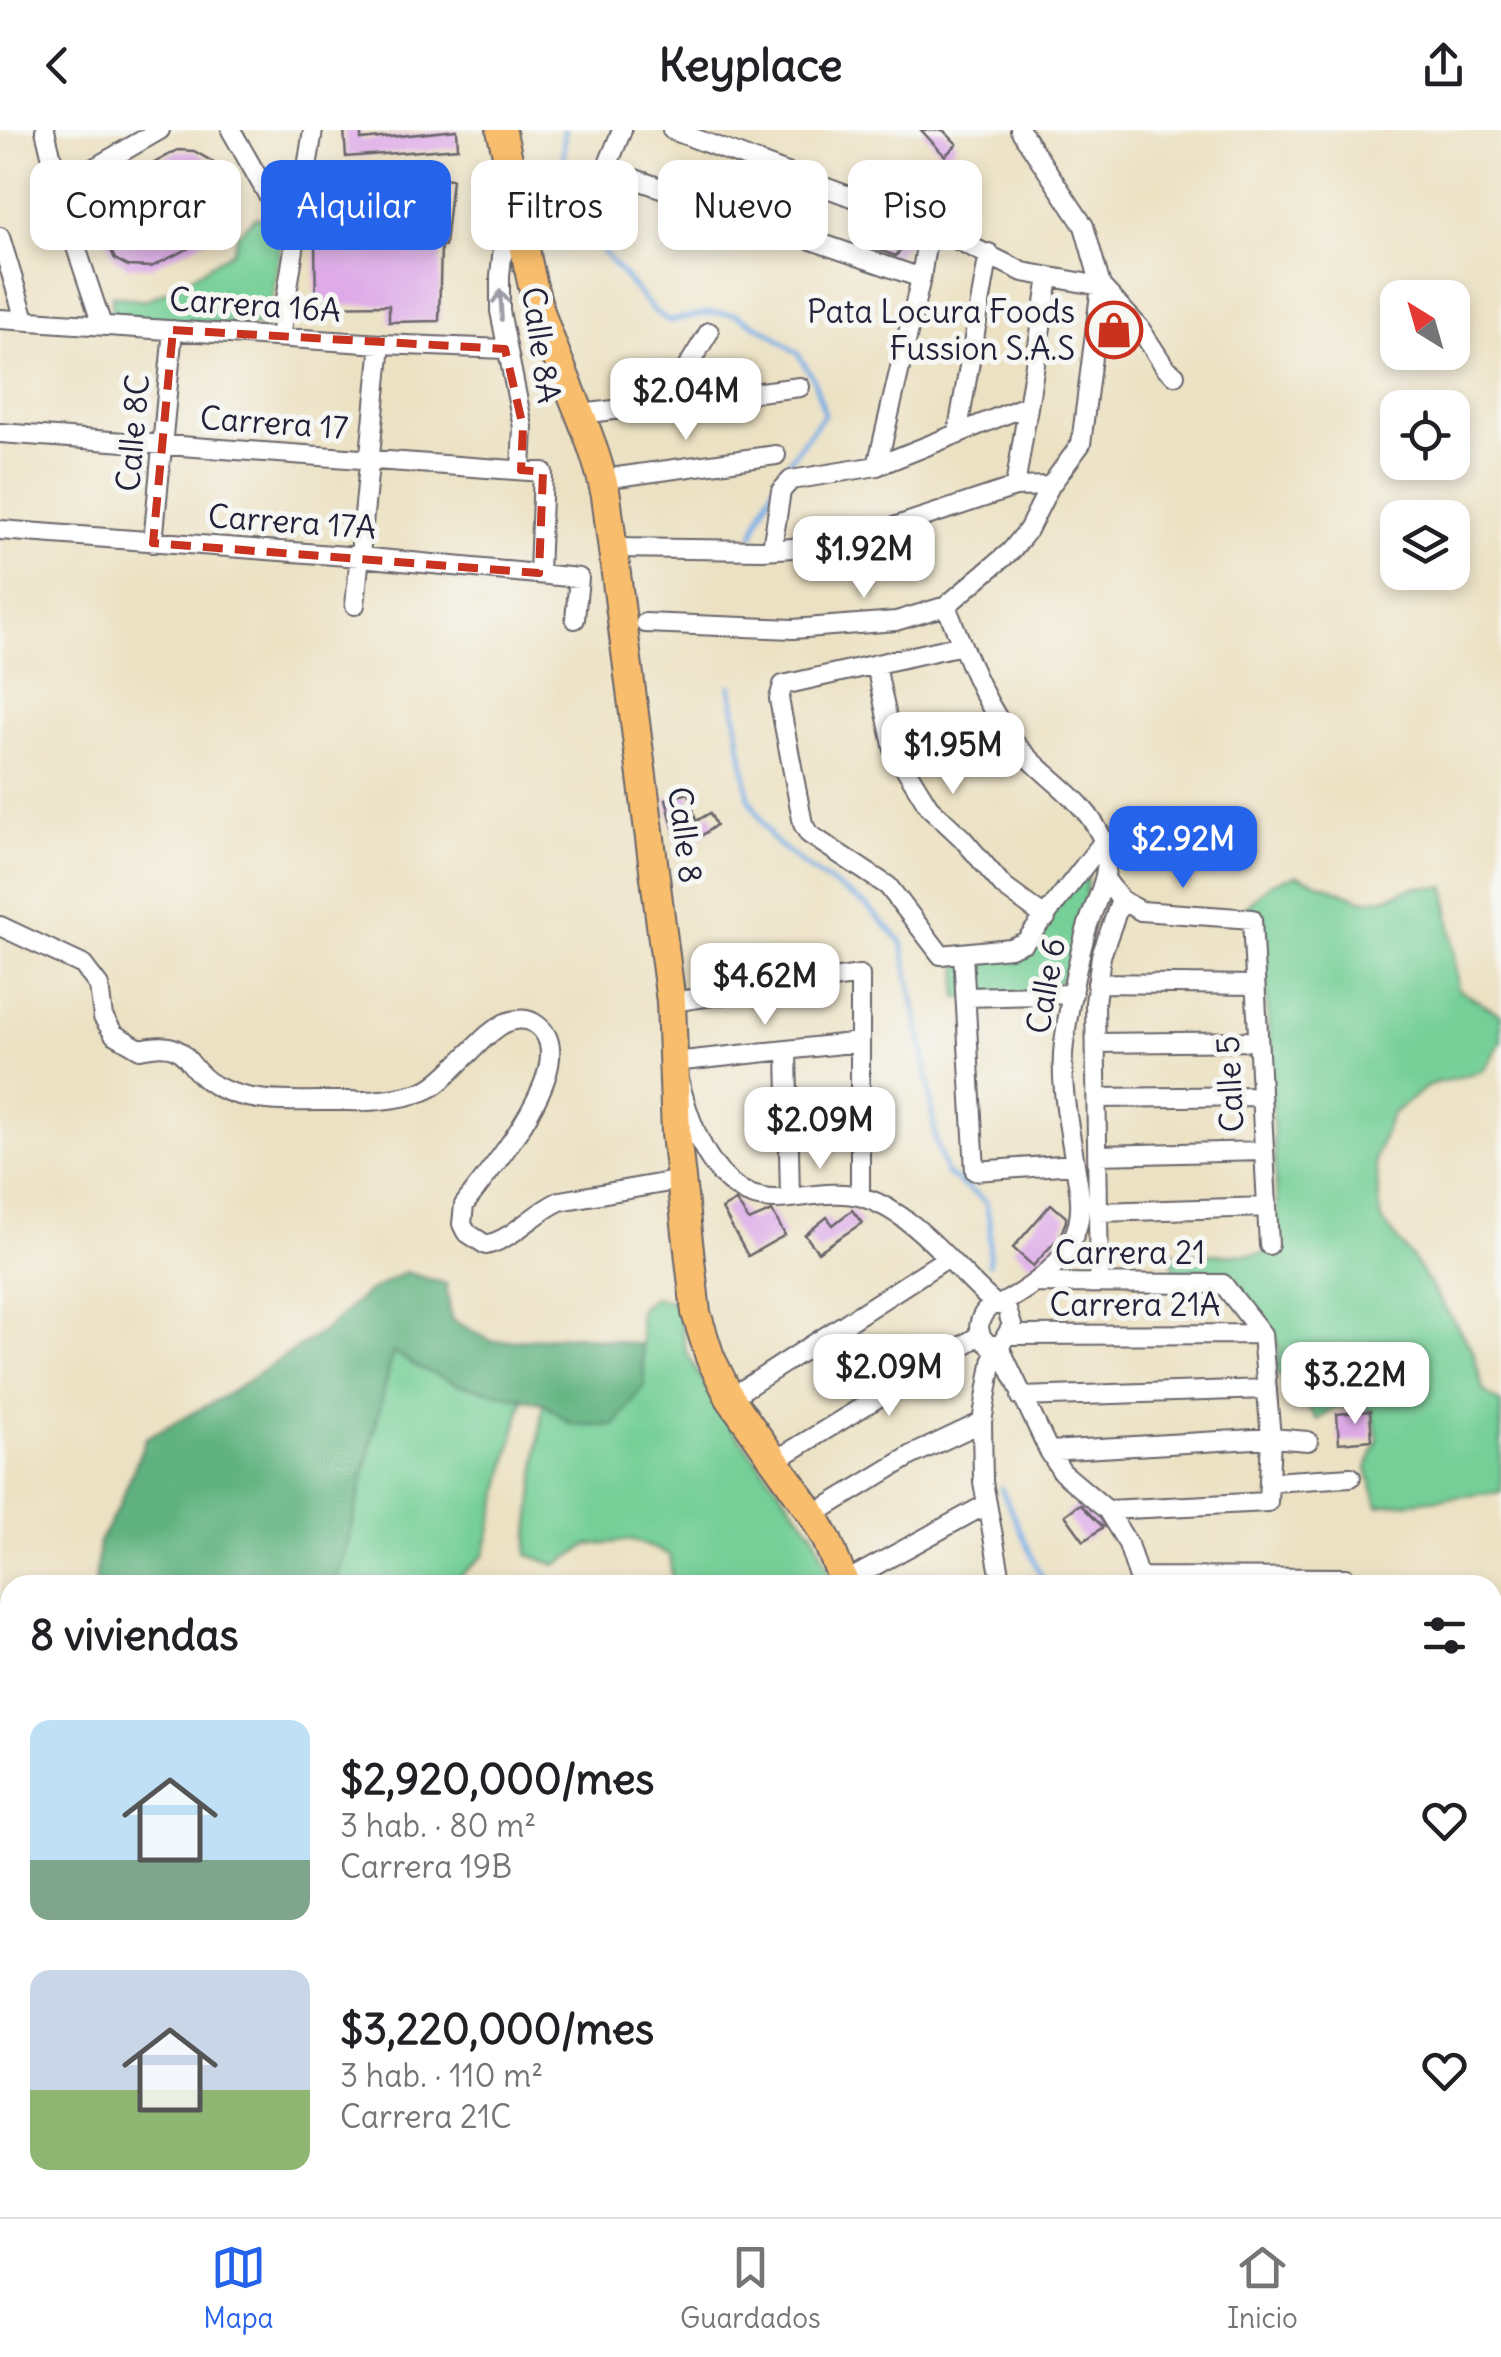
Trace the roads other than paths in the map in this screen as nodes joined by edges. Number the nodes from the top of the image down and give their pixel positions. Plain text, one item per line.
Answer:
1 (45, 130) edge
2 (160, 130) edge
3 (231, 130) edge
4 (312, 130) edge
5 (501, 130) edge
6 (622, 130) edge
7 (672, 130) edge
8 (1020, 130) edge
9 (52, 160) edge
10 (107, 160) edge
11 (307, 160) edge
12 (509, 160) edge
13 (261, 183) edge
14 (848, 196) edge
15 (0, 236) edge
16 (78, 250) edge
17 (293, 250) edge
18 (503, 250) edge
19 (525, 250) edge
20 (925, 250) edge
21 (982, 250) edge
22 (989, 253) junction
23 (921, 278) junction
24 (1050, 278) junction
25 (1101, 286) junction
26 (0, 318) edge
27 (25, 319) junction
28 (102, 324) junction
29 (173, 330) junction
30 (709, 332) dead end
31 (280, 337) junction
32 (381, 344) junction
33 (505, 349) junction
34 (1176, 375) dead end
35 (800, 387) dead end
36 (664, 404) junction
37 (1026, 406) junction
38 (581, 414) junction
39 (0, 433) edge
40 (957, 435) junction
41 (164, 445) junction
42 (776, 455) dead end
43 (370, 460) junction
44 (878, 466) junction
45 (521, 470) junction
46 (602, 479) junction
47 (1050, 486) junction
48 (1015, 488) junction
49 (0, 530) edge
50 (153, 542) junction
51 (614, 548) junction
52 (768, 550) junction
53 (360, 556) junction
54 (539, 574) junction
55 (355, 605) dead end
56 (946, 606) junction
57 (576, 619) dead end
58 (644, 623) dead end
59 (962, 645) junction
60 (876, 666) junction
61 (1103, 842) junction
62 (1104, 878) junction
63 (1122, 900) junction
64 (1046, 918) junction
65 (0, 926) edge
66 (964, 952) junction
67 (1096, 983) junction
68 (1255, 986) junction
69 (1073, 994) junction
70 (967, 997) junction
71 (672, 1002) junction
72 (1258, 1040) junction
73 (860, 1042) junction
74 (1096, 1043) junction
75 (787, 1050) junction
76 (674, 1062) junction
77 (1261, 1096) junction
78 (1098, 1098) junction
79 (1264, 1150) junction
80 (1098, 1154) junction
81 (1074, 1164) junction
82 (681, 1180) junction
83 (860, 1196) junction
84 (790, 1198) junction
85 (1267, 1207) junction
86 (1098, 1212) junction
87 (1269, 1245) dead end
88 (947, 1258) junction
89 (1099, 1281) junction
90 (1030, 1287) junction
91 (996, 1325) junction
92 (1262, 1334) junction
93 (1267, 1388) junction
94 (1021, 1397) junction
95 (730, 1398) junction
96 (982, 1422) junction
97 (1272, 1438) junction
98 (1308, 1441) dead end
99 (1048, 1451) junction
100 (773, 1462) junction
101 (1352, 1478) dead end
102 (1271, 1482) junction
103 (986, 1504) junction
104 (1107, 1510) junction
105 (812, 1515) junction
106 (841, 1575) edge
107 (861, 1575) edge
108 (1000, 1575) edge
109 (1138, 1575) edge

1 - 9 street
2 - 10 street
3 - 13 street
4 - 11 street
5 - 12 main road, Calle 8
6 - 23 street
7 - 14 street
8 - 25 street
15 - 27 street
16 - 28 street
17 - 31 street
33 -> 18 street, Calle 8A
19 - 38 main road, Calle 8
20 - 23 street
21 - 22 street
22 - 24 street
22 - 40 street
23 - 44 street
24 - 25 street
24 - 37 street
25 - 34 street
25 - 47 street
26 - 27 street, Carrera 16A
27 - 28 street, Carrera 16A
28 - 29 street, Carrera 16A
29 - 31 street, Carrera 16A
29 - 41 street, Calle 8C
30 - 36 street
31 - 32 street, Carrera 16A
32 - 33 street, Carrera 16A
32 - 43 street
33 - 45 street, Calle 8A
35 - 36 street
36 - 38 street
37 - 40 street
37 - 48 street
38 - 46 main road, Calle 8
39 - 41 street, Carrera 17
40 - 44 street
41 - 43 street, Carrera 17
41 - 50 street, Calle 8C
42 - 46 street
43 - 45 street, Carrera 17
43 - 53 street
44 - 52 street
45 - 54 street, Carrera 17
46 - 51 main road, Calle 8
47 - 48 street
47 - 56 street
48 - 52 street
49 - 50 street, Carrera 17A
50 - 53 street, Carrera 17A
51 - 52 street
51 - 71 main road, Calle 8
53 - 54 street, Carrera 17A
53 - 55 street
54 - 57 street, Carrera 17A
56 - 58 street
56 - 59 street, Calle 6
59 - 60 street
59 - 61 street, Calle 6
60 - 64 street
60 - 66 street
61 - 62 street, Calle 6
61 - 64 street
62 - 63 street
62 - 69 street, Calle 6
63 - 67 street
63 - 68 street, Calle 5
64 - 66 street
65 - 82 street
66 - 70 street
67 - 68 street
67 - 74 street
68 - 72 street, Calle 5
69 - 70 street
69 - 81 street, Calle 6
70 - 81 street
71 - 73 street
71 - 76 main road, Calle 8
72 - 74 street
72 - 77 street, Calle 5
73 - 75 street
73 - 83 street
74 - 78 street
75 - 76 street
75 - 84 street
76 - 82 main road, Calle 8
76 - 84 street
77 - 78 street
77 - 79 street, Calle 5
78 - 80 street
79 - 80 street
79 - 85 street, Calle 5
80 - 86 street
81 - 90 street, Calle 6
82 - 95 main road, Calle 8
83 - 84 street
83 - 88 street
85 - 86 street
85 - 87 street, Calle 5
86 - 89 street
88 - 91 street
88 - 95 street
89 - 90 street, Carrera 21
89 - 92 street, Carrera 21
90 - 91 street, Calle 6
91 - 92 street, Carrera 21A
91 - 94 street
91 - 96 street, Calle 6
91 - 100 street
92 - 93 street
93 - 94 street
93 - 97 street
94 - 99 street
95 - 100 main road, Calle 8
96 - 103 street, Calle 6
96 - 105 street
97 - 98 street
97 - 99 street
97 - 102 street
99 - 104 street
100 - 105 main road, Calle 8
101 - 102 street
102 - 104 street
103 - 107 street
103 - 108 street, Calle 6
104 - 109 street
105 - 106 main road, Calle 8

